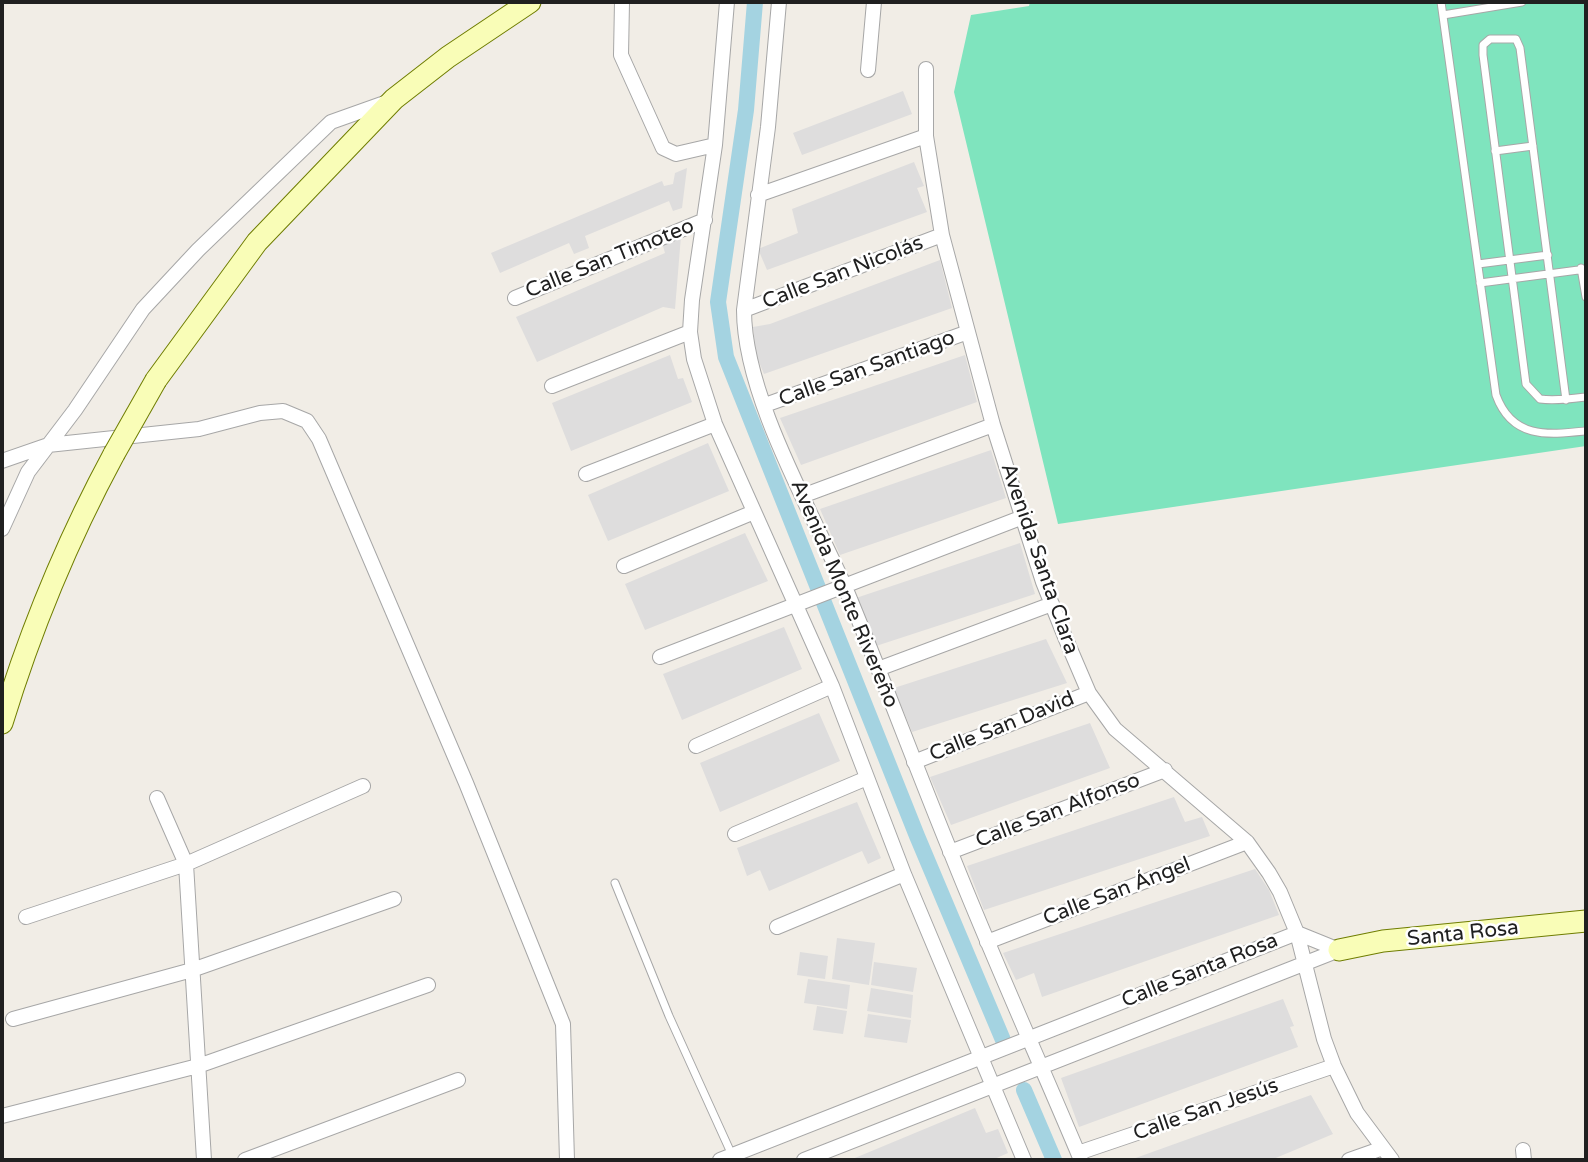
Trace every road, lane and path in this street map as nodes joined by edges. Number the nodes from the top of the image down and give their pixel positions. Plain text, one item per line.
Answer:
1 (622, 2) edge
2 (727, 2) edge
3 (779, 2) edge
4 (874, 2) edge
5 (1441, 2) edge
6 (1466, 2) edge
7 (1522, 2) edge
8 (527, 4) edge
9 (1467, 12) junction
10 (1443, 15) junction
11 (868, 69) dead end
12 (926, 69) dead end
13 (394, 99) junction
14 (926, 136) junction
15 (715, 145) junction
16 (1534, 146) junction
17 (1495, 151) junction
18 (758, 195) junction
19 (705, 220) junction
20 (942, 235) junction
21 (1548, 255) junction
22 (1509, 260) junction
23 (1478, 264) junction
24 (1584, 269) edge
25 (1550, 272) junction
26 (1511, 278) junction
27 (1480, 283) junction
28 (1586, 297) edge
29 (515, 298) dead end
30 (744, 310) junction
31 (690, 332) junction
32 (968, 332) junction
33 (552, 386) dead end
34 (1586, 397) edge
35 (1566, 400) junction
36 (765, 405) junction
37 (715, 424) junction
38 (993, 425) junction
39 (1586, 431) edge
40 (48, 445) junction
41 (2, 461) edge
42 (586, 474) dead end
43 (802, 496) junction
44 (754, 512) junction
45 (1023, 517) junction
46 (2, 529) edge
47 (624, 566) dead end
48 (843, 586) junction
49 (797, 604) junction
50 (1052, 604) junction
51 (660, 657) dead end
52 (878, 669) junction
53 (832, 686) junction
54 (1089, 693) junction
55 (2, 723) edge
56 (696, 746) dead end
57 (914, 762) junction
58 (1165, 770) junction
59 (867, 778) junction
60 (363, 786) dead end
61 (157, 798) dead end
62 (735, 834) dead end
63 (1247, 842) junction
64 (950, 852) junction
65 (186, 864) junction
66 (904, 874) junction
67 (615, 883) dead end
68 (394, 899) dead end
69 (26, 917) dead end
70 (1586, 921) edge
71 (776, 927) dead end
72 (1297, 933) junction
73 (987, 942) junction
74 (1339, 950) junction
75 (1306, 963) junction
76 (192, 970) junction
77 (428, 985) dead end
78 (13, 1019) dead end
79 (1029, 1039) junction
80 (981, 1057) junction
81 (198, 1066) junction
82 (1334, 1066) junction
83 (1042, 1067) junction
84 (458, 1080) dead end
85 (993, 1086) junction
86 (2, 1116) edge
87 (1387, 1154) edge
88 (1079, 1157) edge
89 (729, 1159) edge
90 (204, 1160) edge
91 (245, 1160) edge
92 (567, 1160) edge
93 (804, 1160) edge
94 (1024, 1160) edge
95 (1349, 1160) edge

1 - 15 street
2 - 15 street
3 - 18 street, Avenida Monte Rivereño
4 - 11 street
5 - 10 lane
6 - 9 lane
7 - 9 lane
8 - 13 main road
9 - 10 lane
10 - 23 lane
12 - 14 street, Avenida Santa Clara
13 - 40 street
13 - 55 main road, bridge
14 - 18 street
14 - 20 street, Avenida Santa Clara
15 - 19 street
16 - 17 lane
16 - 17 lane
16 - 21 lane
17 - 22 lane
18 - 30 street, Avenida Monte Rivereño
19 - 29 street, Calle San Timoteo
19 - 31 street
20 - 30 street, Calle San Nicolás
20 - 32 street, Avenida Santa Clara
21 - 22 lane
21 - 25 lane
22 - 23 lane
22 - 26 lane
23 - 27 lane
24 - 25 lane
24 - 28 lane
25 - 26 lane
25 - 35 lane
26 - 27 lane
26 - 35 lane
27 - 39 lane
30 - 36 street, Avenida Monte Rivereño
31 - 33 street
31 - 37 street
32 - 36 street, Calle San Santiago
32 - 38 street, Avenida Santa Clara
34 - 35 lane
36 - 43 street, Avenida Monte Rivereño
37 - 42 street
37 - 44 street
38 - 43 street
38 - 45 street, Avenida Santa Clara
40 - 41 street
40 - 46 street
40 - 92 street
43 - 48 street, Avenida Monte Rivereño
44 - 47 street
44 - 49 street
45 - 48 street
45 - 50 street, Avenida Santa Clara
48 - 49 street
48 - 52 street, Avenida Monte Rivereño
49 - 51 street
49 - 53 street
50 - 52 street
50 - 54 street, Avenida Santa Clara
52 - 57 street, Avenida Monte Rivereño
53 - 56 street
53 - 59 street
54 - 57 street, Calle San David
54 - 58 street, Avenida Santa Clara
57 - 64 street, Avenida Monte Rivereño
58 - 63 street, Avenida Santa Clara
58 - 64 street, Calle San Alfonso
59 - 62 street
59 - 66 street
60 - 65 street
61 - 65 street
63 - 72 street, Avenida Santa Clara
63 - 73 street, Calle San Ángel
64 - 73 street, Avenida Monte Rivereño
65 - 69 street
65 - 76 street
66 - 71 street
66 - 80 street
67 - 89 lane
68 - 76 street
70 - 74 main road, Santa Rosa
72 - 74 street, Calle Santa Rosa
72 - 75 street, Avenida Santa Clara
72 - 79 street, Calle Santa Rosa
73 - 79 street, Avenida Monte Rivereño
74 - 75 street, Calle Santa Rosa
75 - 82 street, Avenida Santa Clara
75 - 83 street, Calle Santa Rosa
76 - 78 street
76 - 81 street
77 - 81 street
79 - 80 street, Calle Santa Rosa
79 - 83 street, Avenida Monte Rivereño
80 - 85 street
80 - 89 street, Calle Santa Rosa
81 - 86 street
81 - 90 street
82 - 87 street, Avenida Santa Clara
82 - 88 street, Calle San Jesús
83 - 85 street, Calle Santa Rosa
83 - 88 street, Avenida Monte Rivereño
84 - 91 street
85 - 93 street, Calle Santa Rosa
85 - 94 street
87 - 95 street

